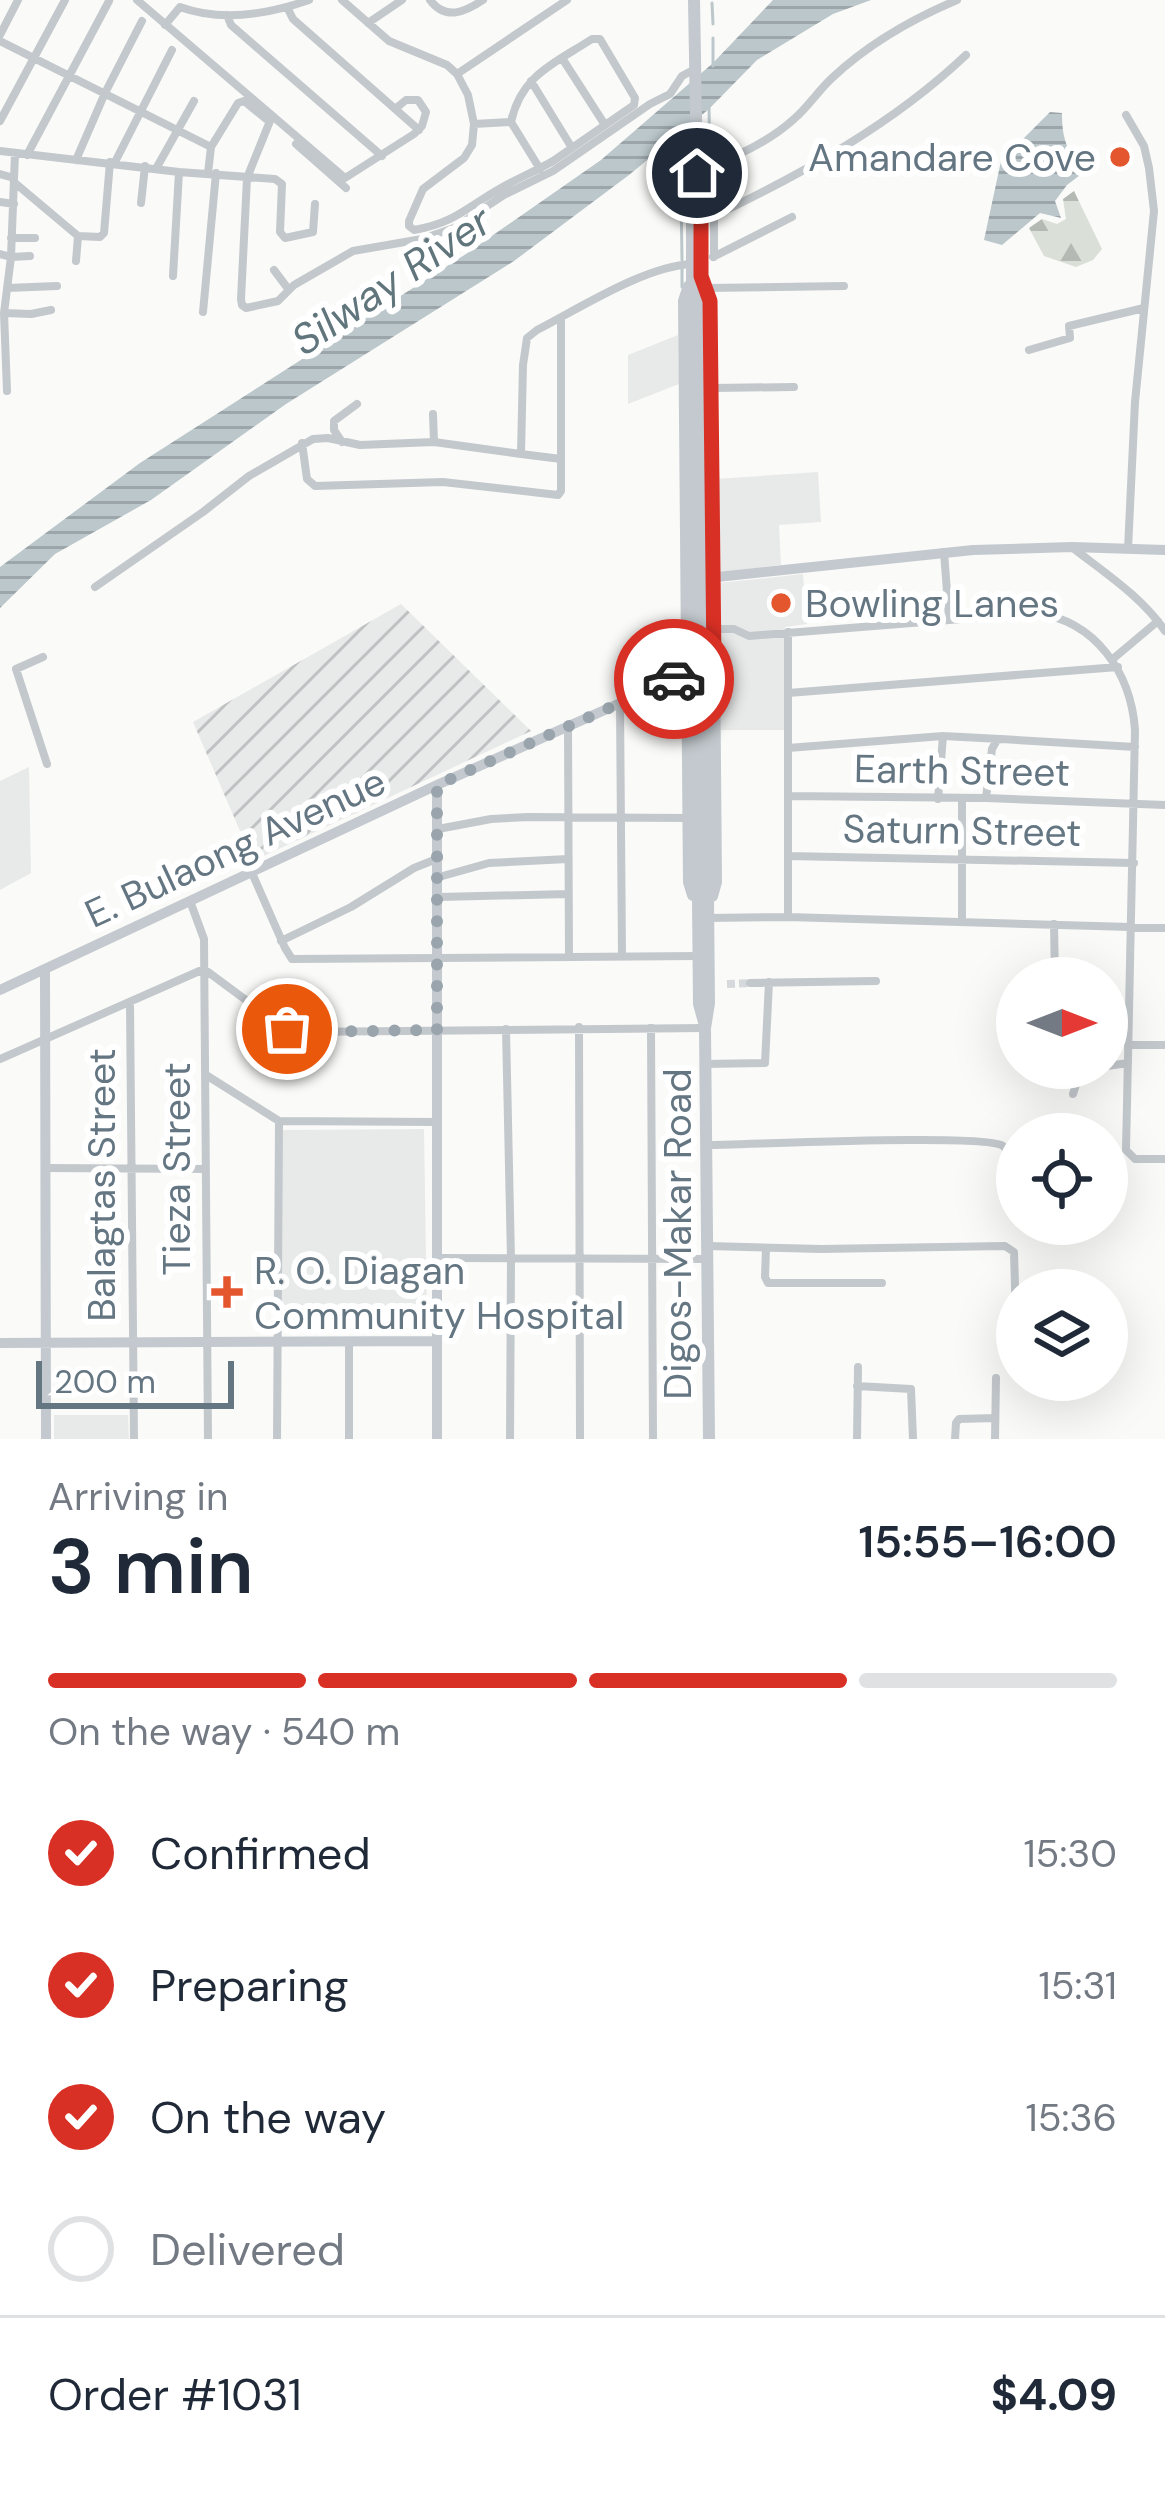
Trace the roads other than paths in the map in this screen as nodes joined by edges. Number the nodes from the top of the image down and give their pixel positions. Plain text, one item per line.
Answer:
1 (18, 0) edge
2 (65, 0) edge
3 (137, 0) edge
4 (309, 0) edge
5 (342, 0) edge
6 (402, 0) edge
7 (430, 0) edge
8 (483, 0) edge
9 (567, 0) edge
10 (694, 0) edge
11 (957, 0) edge
12 (109, 1) edge
13 (287, 7) junction
14 (227, 15) junction
15 (142, 21) dead end
16 (368, 23) junction
17 (165, 25) junction
18 (0, 38) edge
19 (172, 50) dead end
20 (966, 56) dead end
21 (33, 58) junction
22 (562, 58) junction
23 (695, 72) junction
24 (457, 74) junction
25 (68, 77) junction
26 (530, 80) junction
27 (105, 93) junction
28 (194, 101) dead end
29 (395, 109) junction
30 (141, 111) junction
31 (1126, 115) dead end
32 (0, 121) edge
33 (270, 121) junction
34 (511, 122) junction
35 (474, 124) junction
36 (605, 125) junction
37 (177, 129) junction
38 (419, 130) junction
39 (714, 138) dead end
40 (212, 147) junction
41 (572, 148) junction
42 (0, 151) edge
43 (15, 153) junction
44 (28, 154) junction
45 (382, 156) junction
46 (76, 160) junction
47 (112, 162) junction
48 (714, 165) junction
49 (145, 166) junction
50 (157, 168) junction
51 (540, 169) junction
52 (179, 172) junction
53 (212, 173) junction
54 (0, 174) edge
55 (247, 178) junction
56 (14, 180) junction
57 (346, 188) dead end
58 (0, 202) edge
59 (141, 203) dead end
60 (14, 204) junction
61 (315, 204) dead end
62 (714, 216) junction
63 (792, 217) dead end
64 (0, 231) edge
65 (11, 236) junction
66 (78, 236) junction
67 (35, 238) dead end
68 (5, 256) edge
69 (30, 256) dead end
70 (76, 261) dead end
71 (274, 269) dead end
72 (701, 271) junction
73 (172, 276) dead end
74 (5, 283) edge
75 (57, 286) dead end
76 (844, 286) dead end
77 (289, 290) junction
78 (1144, 308) junction
79 (3, 310) edge
80 (51, 310) dead end
81 (203, 312) dead end
82 (561, 318) junction
83 (1029, 350) dead end
84 (3, 361) edge
85 (794, 386) dead end
86 (711, 388) junction
87 (7, 391) dead end
88 (357, 404) dead end
89 (433, 414) dead end
90 (342, 442) junction
91 (434, 442) junction
92 (302, 443) junction
93 (521, 454) junction
94 (560, 459) junction
95 (1072, 548) junction
96 (1128, 549) junction
97 (1165, 550) edge
98 (944, 552) junction
99 (713, 577) junction
100 (686, 580) junction
101 (95, 587) dead end
102 (949, 618) junction
103 (1158, 621) junction
104 (714, 629) junction
105 (1165, 631) edge
106 (788, 632) junction
107 (43, 657) dead end
108 (714, 662) junction
109 (1116, 663) junction
110 (687, 673) junction
111 (788, 693) junction
112 (620, 704) junction
113 (568, 728) junction
114 (944, 736) junction
115 (1001, 739) junction
116 (1135, 746) junction
117 (788, 748) junction
118 (47, 764) dead end
119 (437, 785) junction
120 (788, 796) junction
121 (986, 798) junction
122 (938, 799) junction
123 (962, 799) junction
124 (1135, 804) junction
125 (1165, 805) edge
126 (568, 818) junction
127 (622, 818) junction
128 (689, 818) junction
129 (438, 829) junction
130 (788, 856) junction
131 (439, 858) junction
132 (568, 859) junction
133 (962, 860) junction
134 (1134, 863) junction
135 (253, 873) junction
136 (439, 878) junction
137 (568, 894) junction
138 (439, 897) junction
139 (190, 901) junction
140 (703, 916) junction
141 (788, 917) junction
142 (962, 922) junction
143 (1054, 924) junction
144 (1131, 926) junction
145 (1165, 928) edge
146 (281, 941) junction
147 (569, 956) junction
148 (622, 956) junction
149 (698, 956) junction
150 (1055, 957) edge
151 (438, 958) junction
152 (204, 969) junction
153 (45, 970) junction
154 (876, 981) dead end
155 (769, 982) junction
156 (750, 983) tunnel mouth
157 (0, 990) edge
158 (130, 1003) junction
159 (579, 1028) junction
160 (652, 1028) junction
161 (705, 1028) junction
162 (506, 1029) junction
163 (437, 1030) junction
164 (46, 1039) junction
165 (1128, 1045) joint
166 (1165, 1045) edge
167 (0, 1059) edge
168 (705, 1064) junction
169 (206, 1075) junction
170 (1075, 1089) edge
171 (1128, 1089) edge
172 (1073, 1094) dead end
173 (279, 1120) junction
174 (437, 1122) junction
175 (996, 1144) edge
176 (706, 1145) junction
177 (1165, 1160) edge
178 (46, 1168) junction
179 (132, 1169) junction
180 (206, 1169) junction
181 (766, 1248) junction
182 (707, 1252) junction
183 (438, 1258) junction
184 (511, 1258) junction
185 (578, 1258) junction
186 (651, 1258) junction
187 (1016, 1269) edge
188 (882, 1282) dead end
189 (437, 1341) junction
190 (277, 1342) junction
191 (349, 1342) junction
192 (0, 1343) edge
193 (46, 1343) junction
194 (133, 1343) junction
195 (206, 1343) junction
196 (858, 1367) dead end
197 (996, 1378) dead end
198 (857, 1386) junction
199 (994, 1418) junction
200 (46, 1439) edge
201 (134, 1439) edge
202 (208, 1439) edge
203 (277, 1439) edge
204 (349, 1439) edge
205 (437, 1439) edge
206 (510, 1439) edge
207 (580, 1439) edge
208 (653, 1439) edge
209 (709, 1439) edge
210 (857, 1439) edge
211 (914, 1439) edge
212 (955, 1439) edge
213 (995, 1439) edge

1 - 18 street
2 - 21 street
3 - 17 street
4 - 13 street
5 - 16 street
6 - 16 street
7 - 8 street
9 - 24 street
10 - 23 main road, Digos-Makar Road
11 - 48 street
12 - 25 street
13 - 14 street
13 - 29 street
14 - 17 street
14 - 45 street
15 - 27 street
16 - 24 street
17 - 45 street
18 - 21 street
19 - 30 street
20 - 62 street
21 - 25 street
21 - 32 street
22 - 26 street
22 - 36 street
22 - 36 street
23 - 72 main road, Digos-Makar Road
23 - 77 street
24 - 35 street
25 - 27 street
25 - 44 street
26 - 34 street
26 - 41 street
27 - 30 street
27 - 46 street
28 - 37 street
29 - 38 street
29 - 38 street
30 - 37 street
30 - 47 street
31 - 78 street
33 - 40 street
33 - 55 street
33 - 57 street
34 - 35 street
34 - 51 street
35 - 51 street
36 - 41 street
37 - 40 street
37 - 50 street
38 - 45 street
39 - 48 street
40 - 53 street
41 - 51 street
42 - 43 street
43 - 44 street
43 - 56 street
44 - 46 street
46 - 47 street
47 - 49 street
47 - 66 street
48 - 62 street
49 - 50 street
49 - 59 street
50 - 52 street
52 - 53 street
52 - 73 street
53 - 55 street
53 - 81 street
54 - 56 street
55 - 61 street
55 - 77 street
56 - 60 street
56 - 66 street
58 - 60 street
60 - 65 street
62 - 72 street
63 - 72 street
64 - 65 street
65 - 67 street
65 - 68 street
66 - 70 street
68 - 69 street
68 - 74 street
71 - 77 street
72 - 76 street
72 - 82 street
72 - 86 main road, Digos-Makar Road
72 - 100 main road, Digos-Makar Road
72 - 140 main road, Digos-Makar Road
74 - 75 street
74 - 79 street
78 - 83 street
78 - 96 street
79 - 80 street
79 - 84 street
82 - 93 street
82 - 94 street
84 - 87 street
85 - 86 street
86 - 99 main road, Digos-Makar Road
88 - 90 street
89 - 91 street
90 - 91 street
90 - 92 street
91 - 93 street
92 - 94 street
92 - 101 street
93 - 94 street
95 - 96 street
95 - 98 street
95 - 103 street
96 - 97 street
98 - 99 street
98 - 102 street
99 - 100 street
99 - 104 main road, Digos-Makar Road
100 - 110 main road, Digos-Makar Road
102 - 106 street
102 - 109 street
103 - 105 street
103 - 109 street
104 - 106 street
104 - 108 main road, Digos-Makar Road
106 - 111 street
107 - 118 street
108 - 110 street, E. Bulaong Avenue
108 - 140 main road, Digos-Makar Road
109 - 111 street
109 - 116 street
110 - 112 street, E. Bulaong Avenue
110 - 128 main road, Digos-Makar Road
111 - 117 street
112 - 113 street, E. Bulaong Avenue
112 - 127 street
113 - 119 street, E. Bulaong Avenue
113 - 126 street
114 - 115 street
114 - 117 street
114 - 122 street
115 - 116 street
115 - 121 street
116 - 124 street
117 - 120 street
119 - 129 street
119 - 135 street, E. Bulaong Avenue
120 - 122 street, Earth Street
120 - 130 street
121 - 123 street, Earth Street
121 - 124 street, Earth Street
122 - 123 street, Earth Street
123 - 133 street
124 - 125 street, Earth Street
124 - 134 street
126 - 127 street
126 - 129 street
126 - 132 street
127 - 128 street
127 - 148 street
128 - 140 main road, Digos-Makar Road
129 - 131 street
130 - 133 street, Saturn Street
130 - 141 street
131 - 136 street
131 - 146 street
132 - 136 street
132 - 137 street
133 - 134 street, Saturn Street
133 - 142 street
134 - 144 street
135 - 139 street, E. Bulaong Avenue
135 - 146 street
136 - 138 street
137 - 138 street
137 - 147 street
138 - 151 street
139 - 152 street, Tieza Street
139 - 153 street, E. Bulaong Avenue
140 - 141 street
140 - 149 main road, Digos-Makar Road
140 - 161 main road, Digos-Makar Road
141 - 142 street
142 - 143 street
143 - 144 street
143 - 150 street
144 - 145 street
144 - 165 street
146 - 151 street
147 - 148 street
147 - 151 street
148 - 149 street
149 - 161 main road, Digos-Makar Road
151 - 163 street
152 - 158 street
152 - 163 street
152 - 169 street, Tieza Street
153 - 157 street, E. Bulaong Avenue
153 - 164 street
154 - 155 street
155 - 156 street
155 - 168 street
158 - 164 street
158 - 179 street, Balagtas Street
159 - 160 street
159 - 162 street
159 - 185 street
160 - 161 street
160 - 186 street
161 - 168 main road, Digos-Makar Road
162 - 163 street
162 - 184 street
163 - 174 street
164 - 167 street
164 - 178 street
165 - 166 street
168 - 176 main road, Digos-Makar Road
169 - 173 street
169 - 180 street, Tieza Street
170 - 172 street
171 - 177 street
173 - 174 street
173 - 190 street
174 - 183 street
175 - 176 street
176 - 182 main road, Digos-Makar Road
178 - 179 street
178 - 193 street
179 - 180 street
179 - 194 street, Balagtas Street
180 - 195 street, Tieza Street
181 - 182 street
181 - 187 street
181 - 188 street
182 - 186 street
182 - 209 main road, Digos-Makar Road
183 - 184 street
183 - 189 street
184 - 185 street
184 - 206 street
185 - 186 street
185 - 207 street
186 - 208 street
189 - 191 street
189 - 205 street
190 - 191 street
190 - 195 street
190 - 203 street
191 - 204 street
192 - 193 street
193 - 194 street
193 - 200 street
194 - 195 street
194 - 201 street, Balagtas Street
195 - 202 street, Tieza Street
196 - 198 street
197 - 199 street
198 - 210 street
198 - 211 street
199 - 212 street
199 - 213 street

